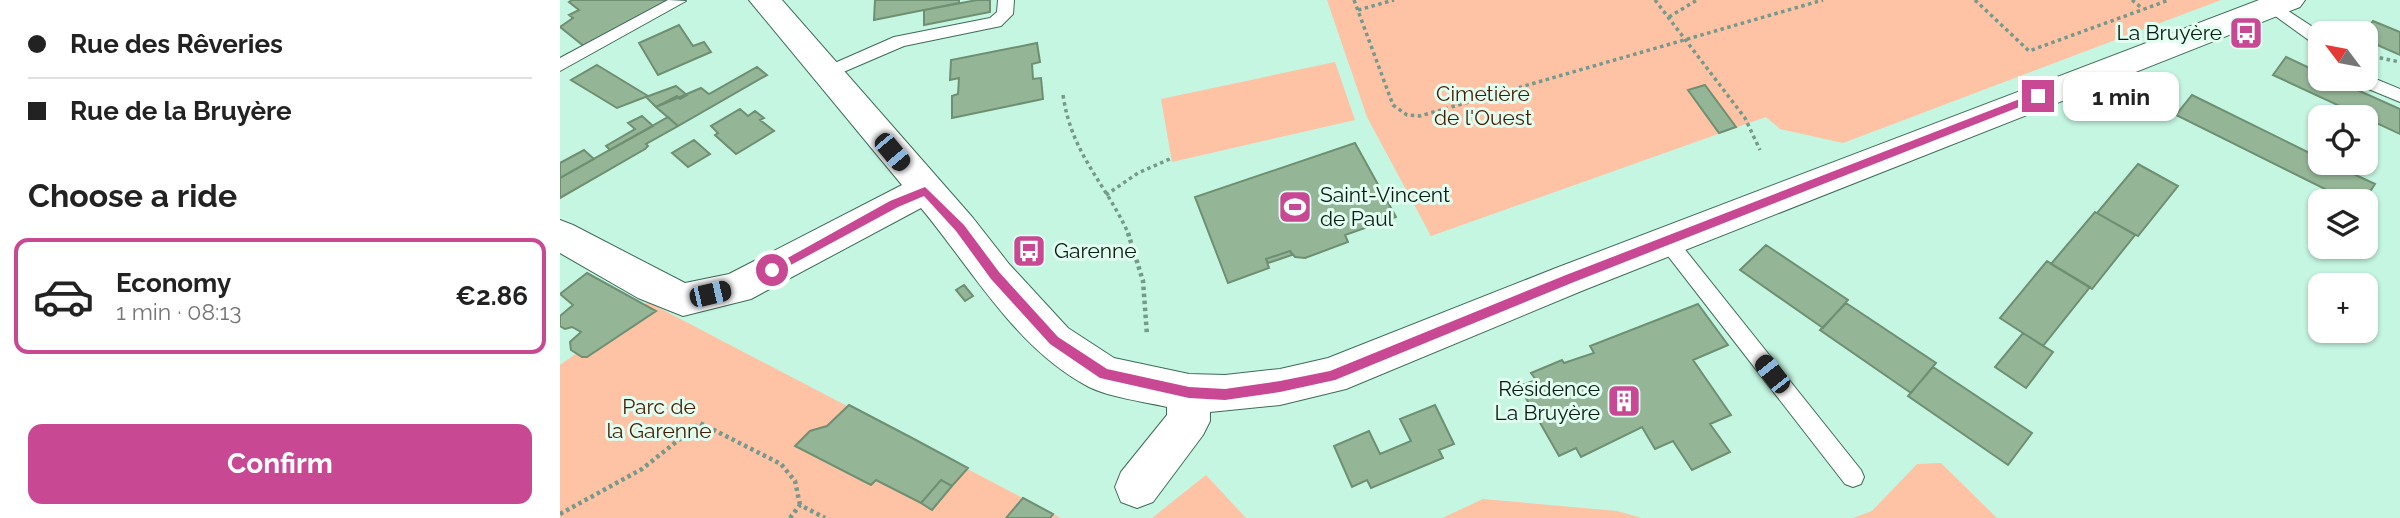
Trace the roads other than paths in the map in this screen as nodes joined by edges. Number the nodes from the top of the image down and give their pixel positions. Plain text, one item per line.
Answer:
1 (765, 0) edge
2 (1006, 0) edge
3 (678, 1) edge
4 (2281, 3) edge
5 (2308, 29) edge
6 (560, 65) edge
7 (827, 73) junction
8 (2378, 87) edge
9 (2400, 96) edge
10 (925, 191) junction
11 (560, 234) edge
12 (1668, 242) junction
13 (1207, 393) junction
14 (1853, 477) dead end
15 (1137, 487) dead end

1 - 7 street
2 - 7 lane
3 - 6 lane
4 - 5 lane
4 - 12 street
7 - 10 street
8 - 9 lane
10 - 11 street
10 - 13 street
12 - 13 street
12 - 14 lane
13 - 15 street

